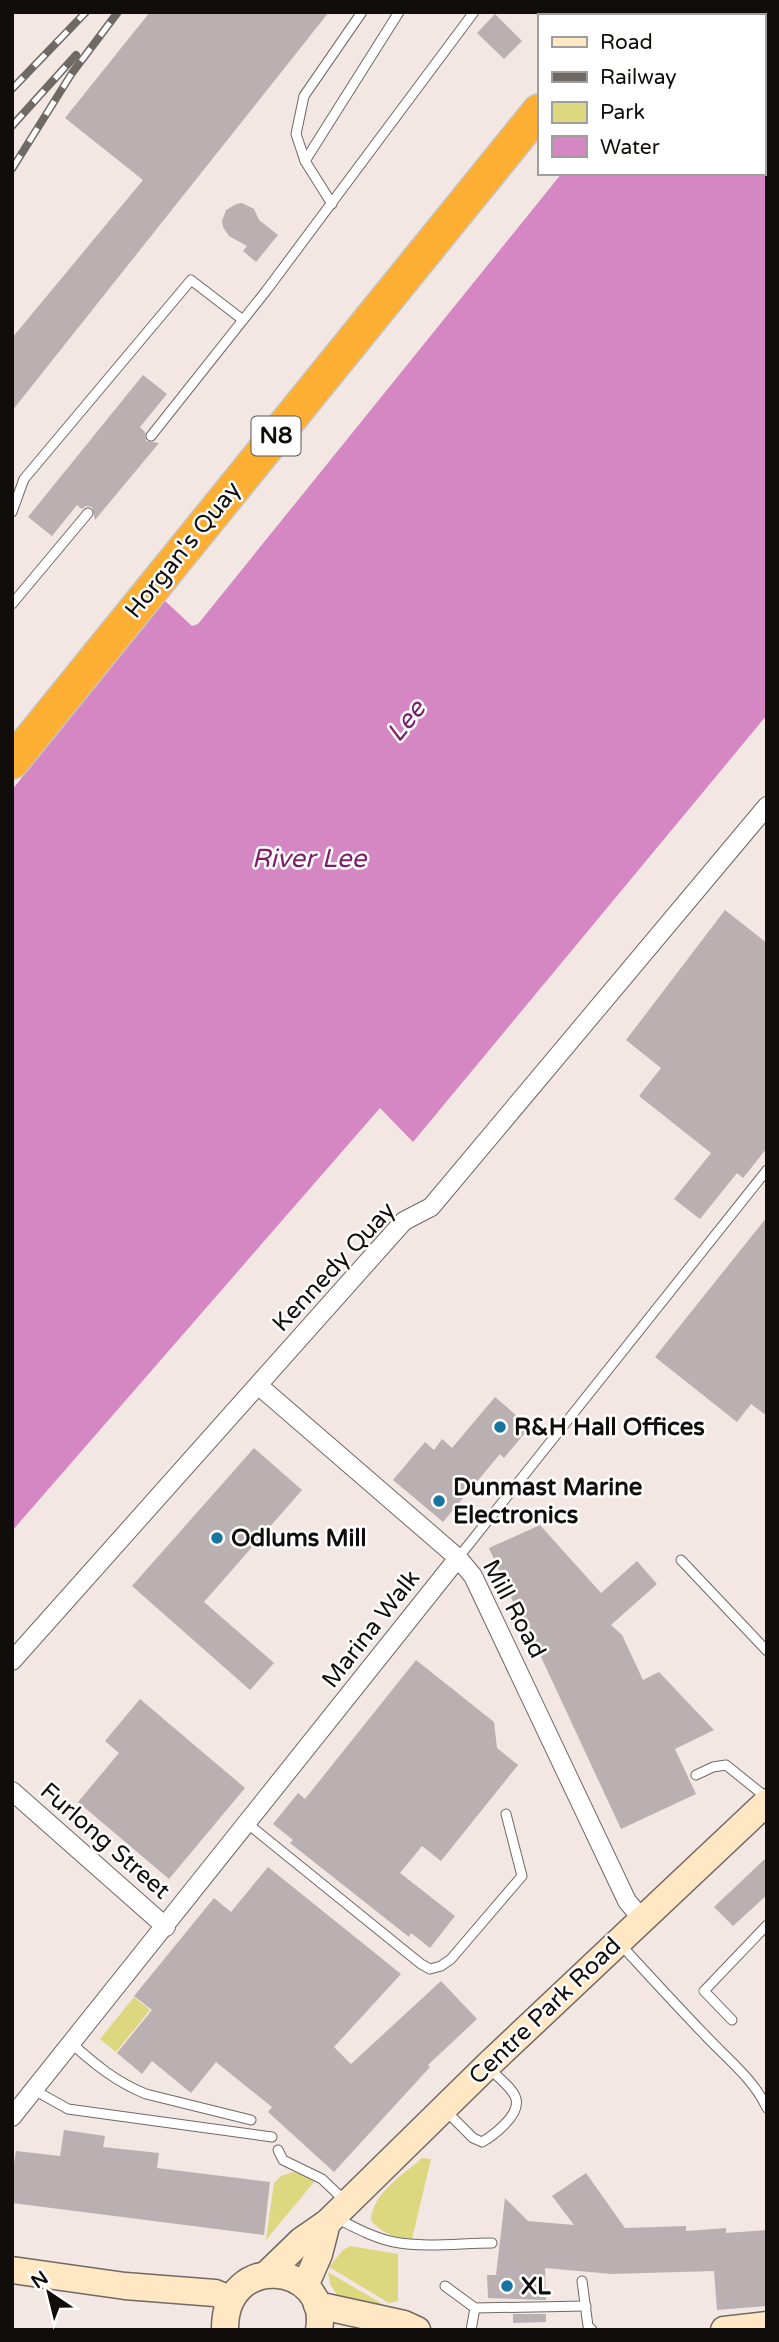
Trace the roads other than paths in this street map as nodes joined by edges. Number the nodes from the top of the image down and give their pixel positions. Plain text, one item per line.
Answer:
1 (362, 12) edge
2 (399, 12) edge
3 (474, 12) edge
4 (538, 112) edge
5 (304, 161) junction
6 (332, 204) junction
7 (243, 320) junction
8 (150, 436) dead end
9 (12, 512) edge
10 (88, 513) dead end
11 (12, 604) edge
12 (12, 762) edge
13 (767, 806) edge
14 (767, 1170) edge
15 (258, 1385) junction
16 (458, 1558) junction
17 (681, 1560) dead end
18 (767, 1651) edge
19 (12, 1661) edge
20 (696, 1775) dead end
21 (12, 1791) edge
22 (767, 1800) edge
23 (506, 1814) dead end
24 (247, 1824) junction
25 (642, 1919) junction
26 (767, 1925) edge
27 (166, 1927) junction
28 (618, 1942) junction
29 (732, 2020) dead end
30 (72, 2044) junction
31 (487, 2066) junction
32 (34, 2090) junction
33 (767, 2108) edge
34 (443, 2109) junction
35 (12, 2117) edge
36 (251, 2120) dead end
37 (272, 2137) dead end
38 (278, 2150) dead end
39 (336, 2214) junction
40 (492, 2242) dead end
41 (12, 2270) edge
42 (267, 2274) junction
43 (582, 2281) dead end
44 (445, 2286) dead end
45 (230, 2299) junction
46 (586, 2306) junction
47 (313, 2307) edge
48 (475, 2308) junction
49 (767, 2325) edge
50 (408, 2328) edge
51 (225, 2330) edge
52 (471, 2330) edge
53 (592, 2330) edge
54 (724, 2330) edge

1 - 5 lane
2 - 5 lane
3 - 6 lane
4 - 12 highway, Horgan's Quay / N8
5 - 6 lane
6 - 7 lane
7 - 8 lane
7 - 9 lane
10 - 11 lane
13 - 15 street, Kennedy Quay
14 - 16 lane, Marina Walk
15 - 16 street, Mill Road
15 - 19 street, Kennedy Quay
16 - 24 street, Marina Walk
16 - 25 street, Mill Road
17 - 18 lane
20 - 22 lane
21 - 27 street, Furlong Street
22 - 25 street, Centre Park Road
23 - 24 lane
24 - 27 street, Marina Walk
25 - 28 street, Centre Park Road
26 - 29 lane
27 - 30 street, Marina Walk
28 - 31 street, Centre Park Road
28 - 33 lane
30 - 32 street, Marina Walk
30 - 36 lane
31 - 34 street, Centre Park Road
31 - 34 lane
32 - 35 street, Marina Walk
32 - 37 lane
34 - 39 street, Centre Park Road
38 - 39 lane
39 - 40 lane
39 - 42 street, Centre Park Road
39 - 47 street
41 - 45 street
42 - 45 street, Centre Park Road
42 - 47 street
43 - 46 lane
44 - 48 lane
45 - 51 street
46 - 48 lane
46 - 53 lane
47 - 50 street
48 - 52 lane
49 - 54 street

